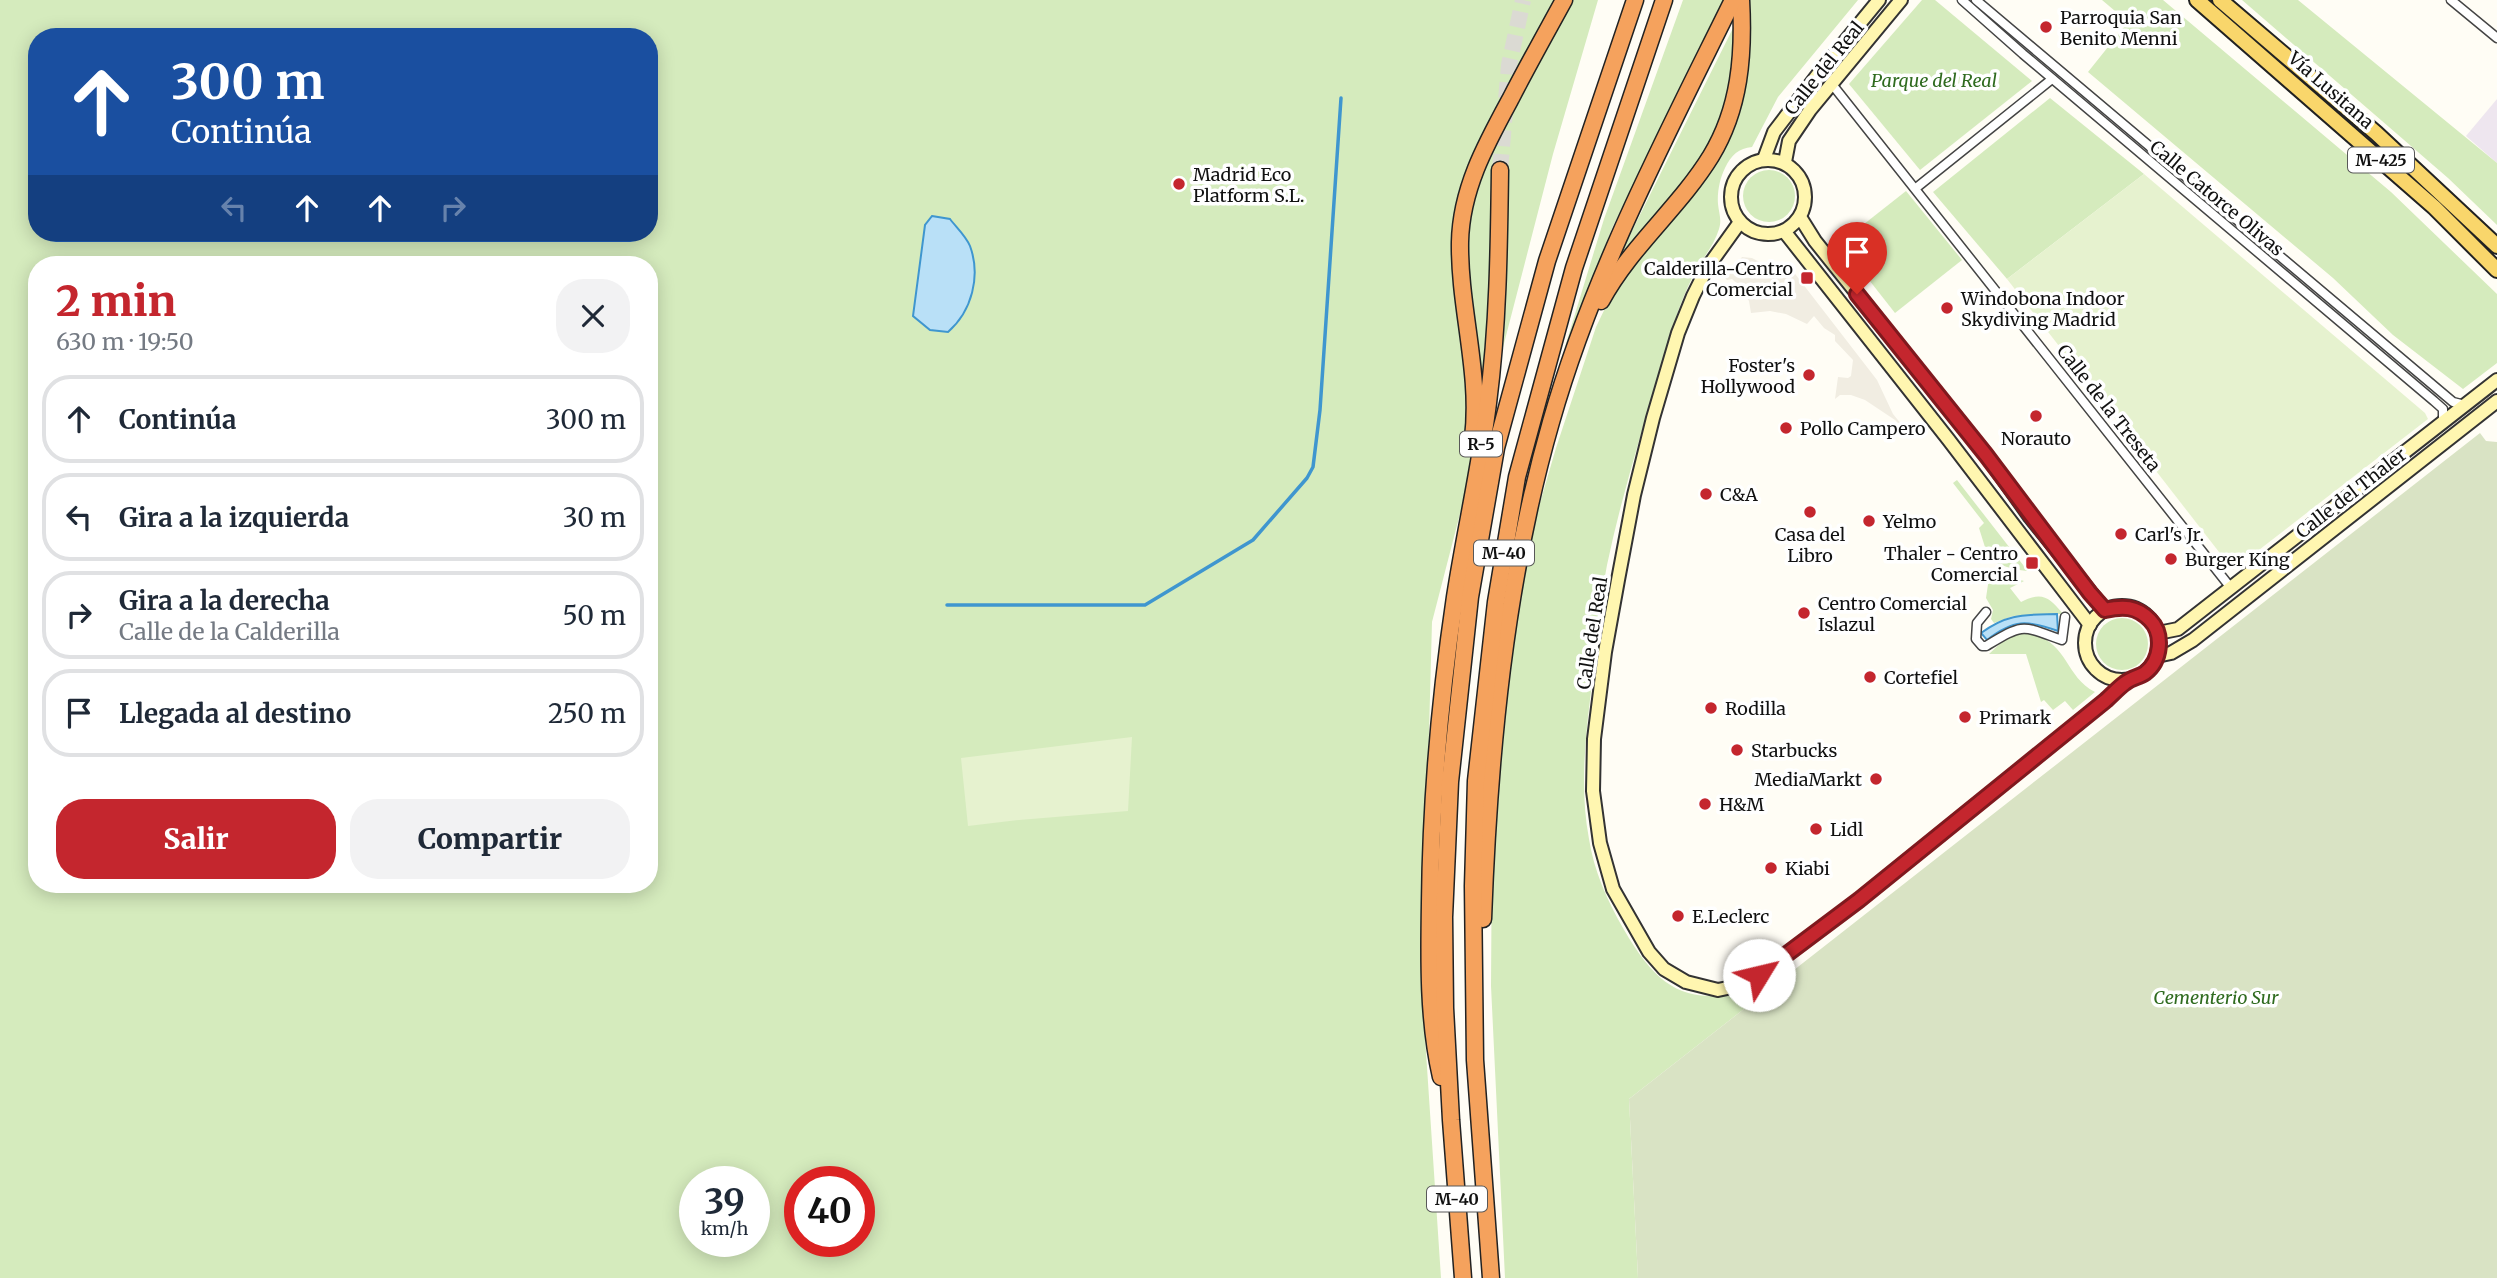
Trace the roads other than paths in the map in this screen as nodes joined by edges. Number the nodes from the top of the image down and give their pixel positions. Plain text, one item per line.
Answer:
1 (1564, 0) edge
2 (1635, 0) edge
3 (1664, 0) edge
4 (1733, 0) edge
5 (1741, 0) edge
6 (1879, 0) edge
7 (1901, 0) edge
8 (1962, 0) edge
9 (1976, 0) edge
10 (2184, 0) edge
11 (2197, 0) edge
12 (2220, 0) edge
13 (2234, 0) edge
14 (2451, 0) edge
15 (2496, 34) edge
16 (2261, 55) junction
17 (2290, 57) junction
18 (2052, 79) junction
19 (1831, 83) junction
20 (1764, 159) junction
21 (1785, 162) junction
22 (1500, 170) tunnel mouth
23 (1916, 188) junction
24 (1800, 217) junction
25 (1740, 222) junction
26 (1784, 231) junction
27 (2497, 246) edge
28 (2497, 270) edge
29 (2497, 380) edge
30 (2497, 401) edge
31 (2465, 405) junction
32 (2443, 422) junction
33 (1542, 459) junction
34 (2231, 588) junction
35 (2105, 610) junction
36 (1986, 612) dead end
37 (2065, 617) dead end
38 (2090, 625) junction
39 (2158, 633) junction
40 (2157, 656) junction
41 (2127, 680) junction
42 (1439, 715) junction
43 (1451, 1120) junction
44 (1481, 1128) junction
45 (1463, 1278) edge
46 (1491, 1278) edge

1 - 42 highway, M-40
2 - 43 highway, M-40
3 - 44 highway, M-40
4 - 33 highway
5 - 33 highway
6 - 20 street, Calle del Real
7 - 19 street, Calle del Real
8 - 18 street, Calle Catorce Olivas
9 - 31 street, Calle Catorce Olivas
10 - 16 main road
11 - 16 main road, M-425
12 - 17 main road, M-425
13 - 17 main road
14 - 15 street
16 - 28 main road, Vía Lusitana / M-425
17 - 27 main road, Vía Lusitana / M-425
18 - 23 street
18 - 32 street, Calle Catorce Olivas
19 - 21 street, Calle del Real
19 - 23 street, Calle de la Treseta
20 - 21 street
20 - 25 street
21 - 24 street
22 - 42 highway, R-5
23 - 34 street, Calle de la Treseta
24 - 26 street
24 - 35 street
25 - 26 street
25 - 41 street, Calle del Real
26 - 38 street
29 - 31 street, Calle del Thaler
30 - 40 street, Calle del Thaler
31 - 32 street, Calle del Thaler
32 - 34 street, Calle del Thaler
33 - 44 highway, M-40
34 - 39 street, Calle del Thaler
35 - 38 street
35 - 39 street
36 - 37 street
38 - 41 street
39 - 40 street
40 - 41 street
42 - 43 highway, M-40
43 - 45 highway, M-40
44 - 46 highway, M-40

